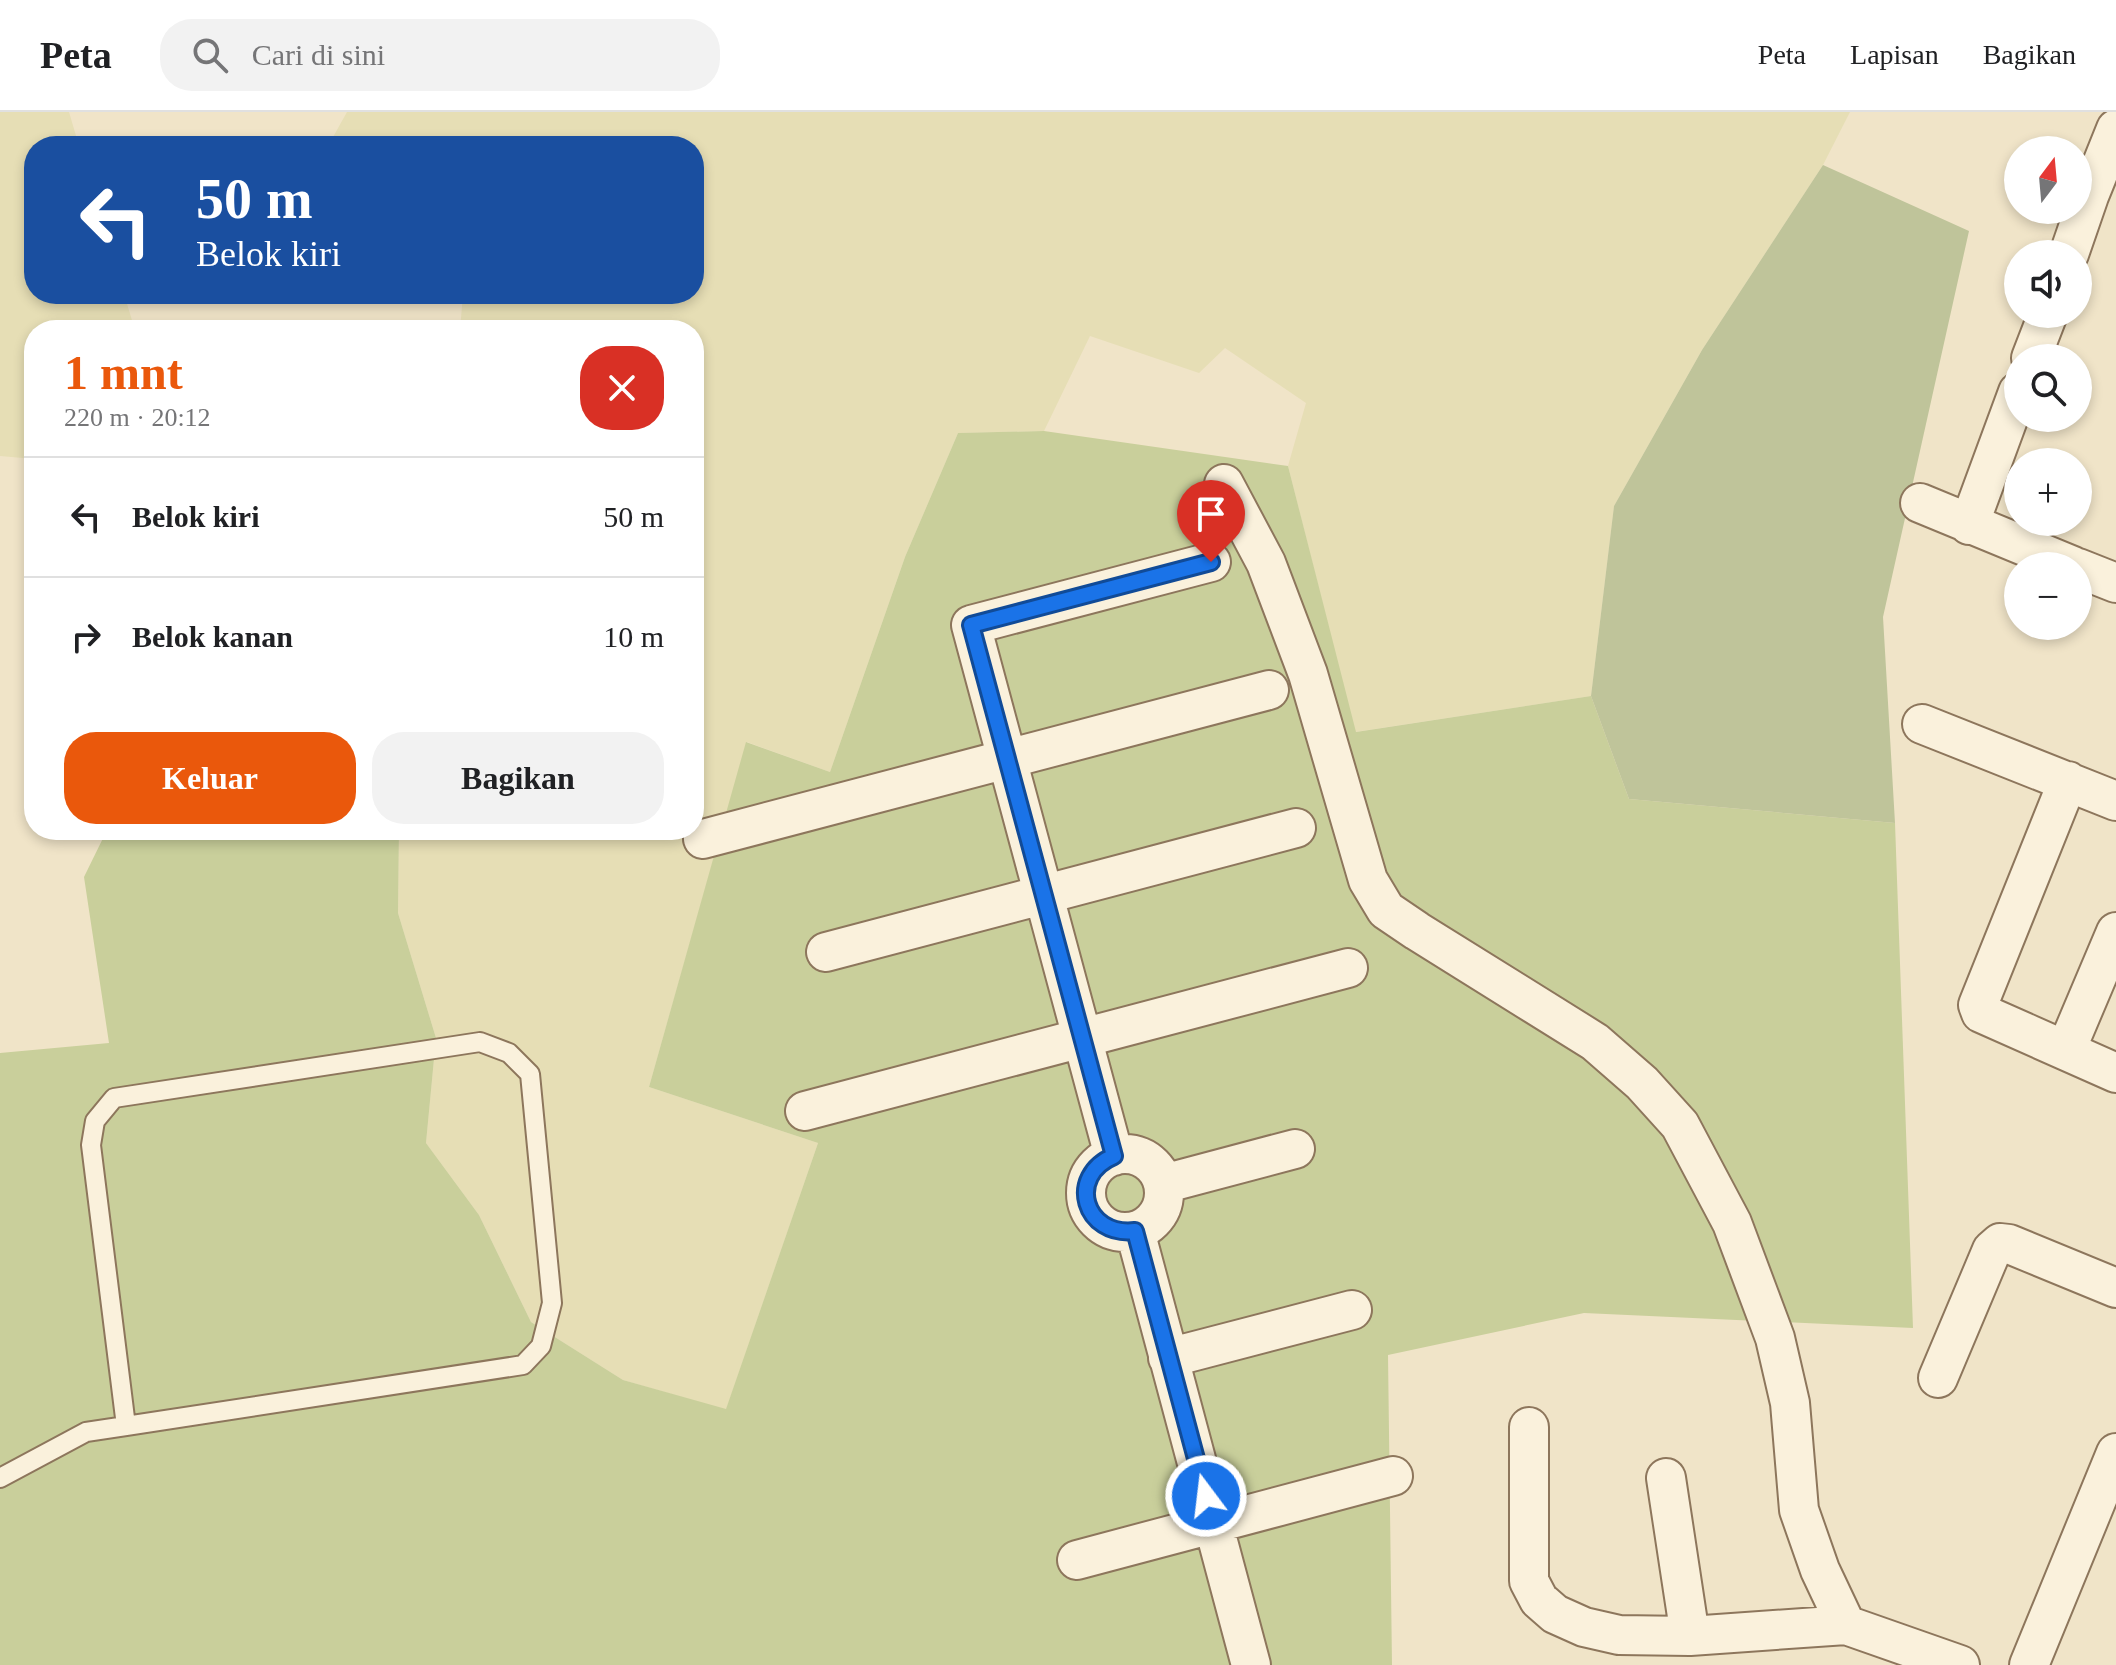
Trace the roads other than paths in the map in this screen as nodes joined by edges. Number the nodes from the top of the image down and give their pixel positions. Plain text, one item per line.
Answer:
1 (2116, 129) edge
2 (2102, 204) edge
3 (2078, 240) edge
4 (2004, 430) edge
5 (1224, 484) dead end
6 (1920, 503) dead end
7 (1969, 525) junction
8 (2038, 552) edge
9 (1211, 562) dead end
10 (2092, 573) edge
11 (2116, 583) edge
12 (1269, 690) dead end
13 (1922, 724) dead end
14 (1007, 759) junction
15 (2068, 781) junction
16 (2116, 801) edge
17 (1296, 828) dead end
18 (704, 839) edge
19 (1044, 895) junction
20 (2116, 932) edge
21 (826, 952) dead end
22 (1348, 968) dead end
23 (1083, 1038) junction
24 (2066, 1050) junction
25 (2116, 1073) edge
26 (805, 1111) dead end
27 (1295, 1149) dead end
28 (1114, 1156) junction
29 (1163, 1184) junction
30 (1135, 1231) junction
31 (2116, 1288) edge
32 (1352, 1310) dead end
33 (1168, 1358) junction
34 (1938, 1378) dead end
35 (126, 1426) junction
36 (1529, 1427) dead end
37 (1393, 1476) dead end
38 (0, 1478) edge
39 (1666, 1478) dead end
40 (2111, 1478) edge
41 (1213, 1524) junction
42 (1077, 1560) dead end
43 (1846, 1625) junction
44 (1690, 1636) junction
45 (1251, 1665) edge
46 (1960, 1665) edge
47 (2029, 1665) edge

1 - 2 street
2 - 3 street
4 - 7 street
5 - 43 street
6 - 7 street
7 - 8 street
9 - 14 street
10 - 11 street
12 - 14 street
13 - 15 street
14 - 18 street
14 - 19 street
15 - 16 street
15 - 24 street
17 - 19 street
19 - 21 street
19 - 23 street
20 - 24 street
22 - 23 street
23 - 26 street
23 - 28 street
24 - 25 street
27 - 29 street
28 - 29 street
28 - 30 street
29 - 30 street
30 - 33 street
31 - 34 street
32 - 33 street
33 - 41 street
35 - 35 lane
35 - 38 lane
36 - 44 street
37 - 41 street
39 - 44 street
40 - 47 street
41 - 42 street
41 - 45 street
43 - 44 street
43 - 46 street

